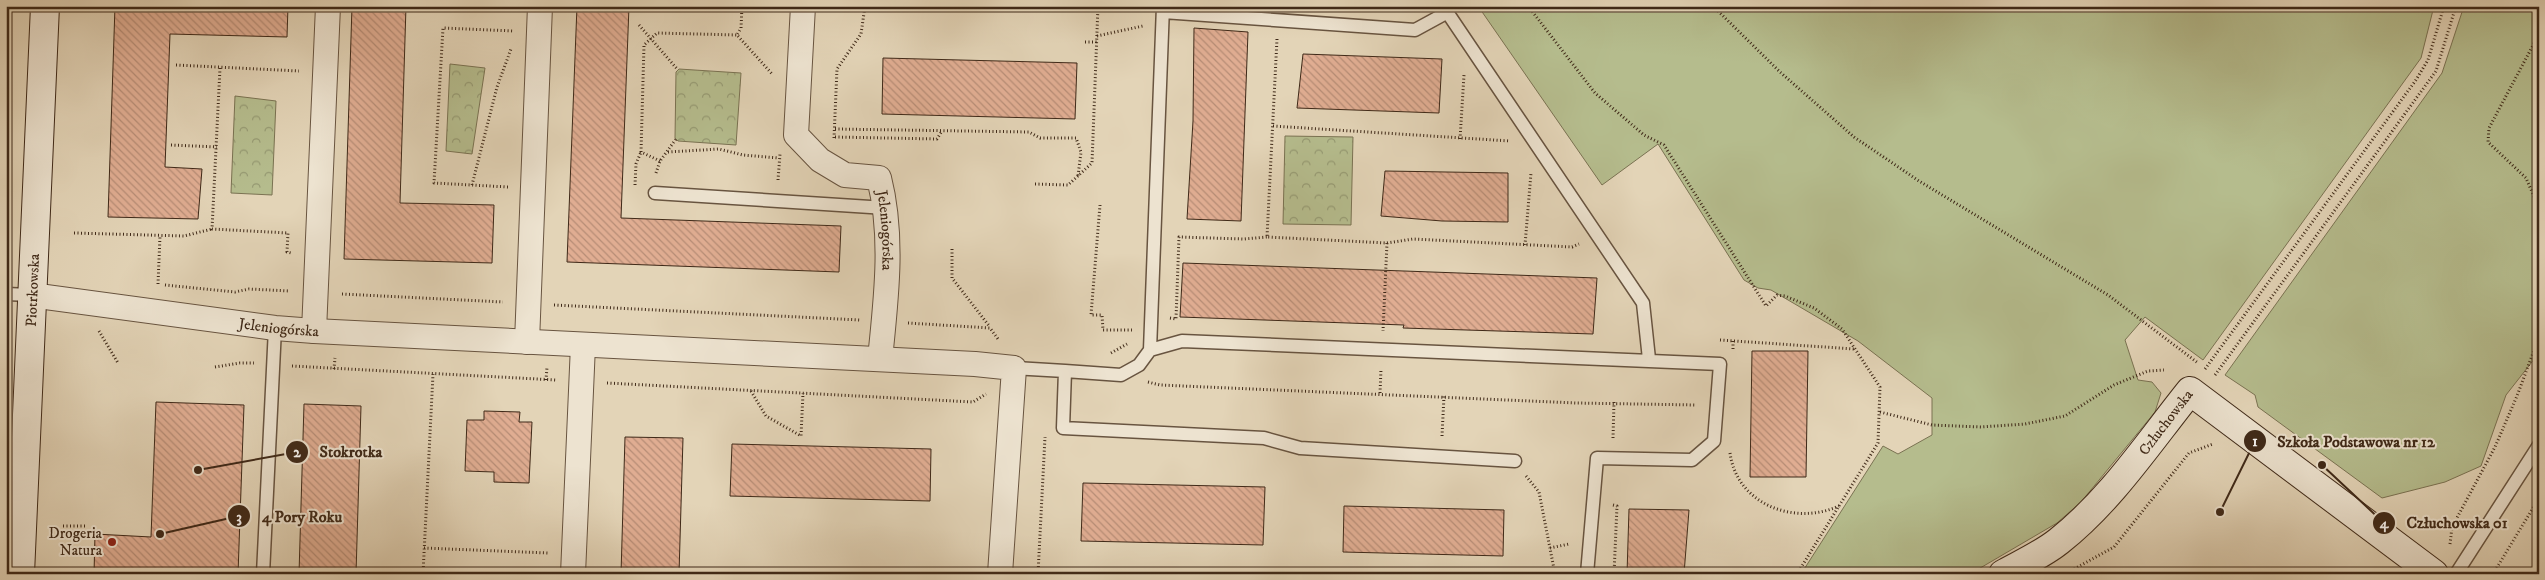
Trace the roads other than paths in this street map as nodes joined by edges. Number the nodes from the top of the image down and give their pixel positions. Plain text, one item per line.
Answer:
1 (45, 6) edge
2 (328, 6) edge
3 (540, 6) edge
4 (803, 6) edge
5 (1163, 9) edge
6 (1445, 9) edge
7 (655, 193) dead end
8 (886, 208) junction
9 (19, 294) edge
10 (275, 328) junction
11 (314, 331) junction
12 (527, 342) junction
13 (583, 345) junction
14 (1150, 350) junction
15 (1649, 359) junction
16 (880, 360) junction
17 (1066, 371) junction
18 (1013, 380) junction
19 (2539, 445) edge
20 (1515, 460) dead end
21 (20, 574) edge
22 (263, 574) edge
23 (573, 574) edge
24 (1000, 574) edge
25 (1588, 574) edge
26 (2003, 574) edge
27 (2434, 574) edge
28 (2456, 574) edge

1 - 9 street, Piotrkowska
2 - 11 street
3 - 12 street
4 - 8 street, Jeleniogórska
5 - 6 lane
5 - 14 lane
6 - 15 lane
7 - 8 lane
8 - 16 street, Jeleniogórska
9 - 10 street, Jeleniogórska
9 - 21 street, Piotrkowska
10 - 11 street, Jeleniogórska
10 - 22 lane
11 - 12 street, Jeleniogórska
12 - 13 street, Jeleniogórska
13 - 16 street, Jeleniogórska
13 - 23 street
14 - 15 lane
14 - 17 lane
15 - 25 lane
16 - 18 street, Jeleniogórska
17 - 18 lane
17 - 20 lane
18 - 24 street
19 - 28 lane
26 - 27 street, Człuchowska

